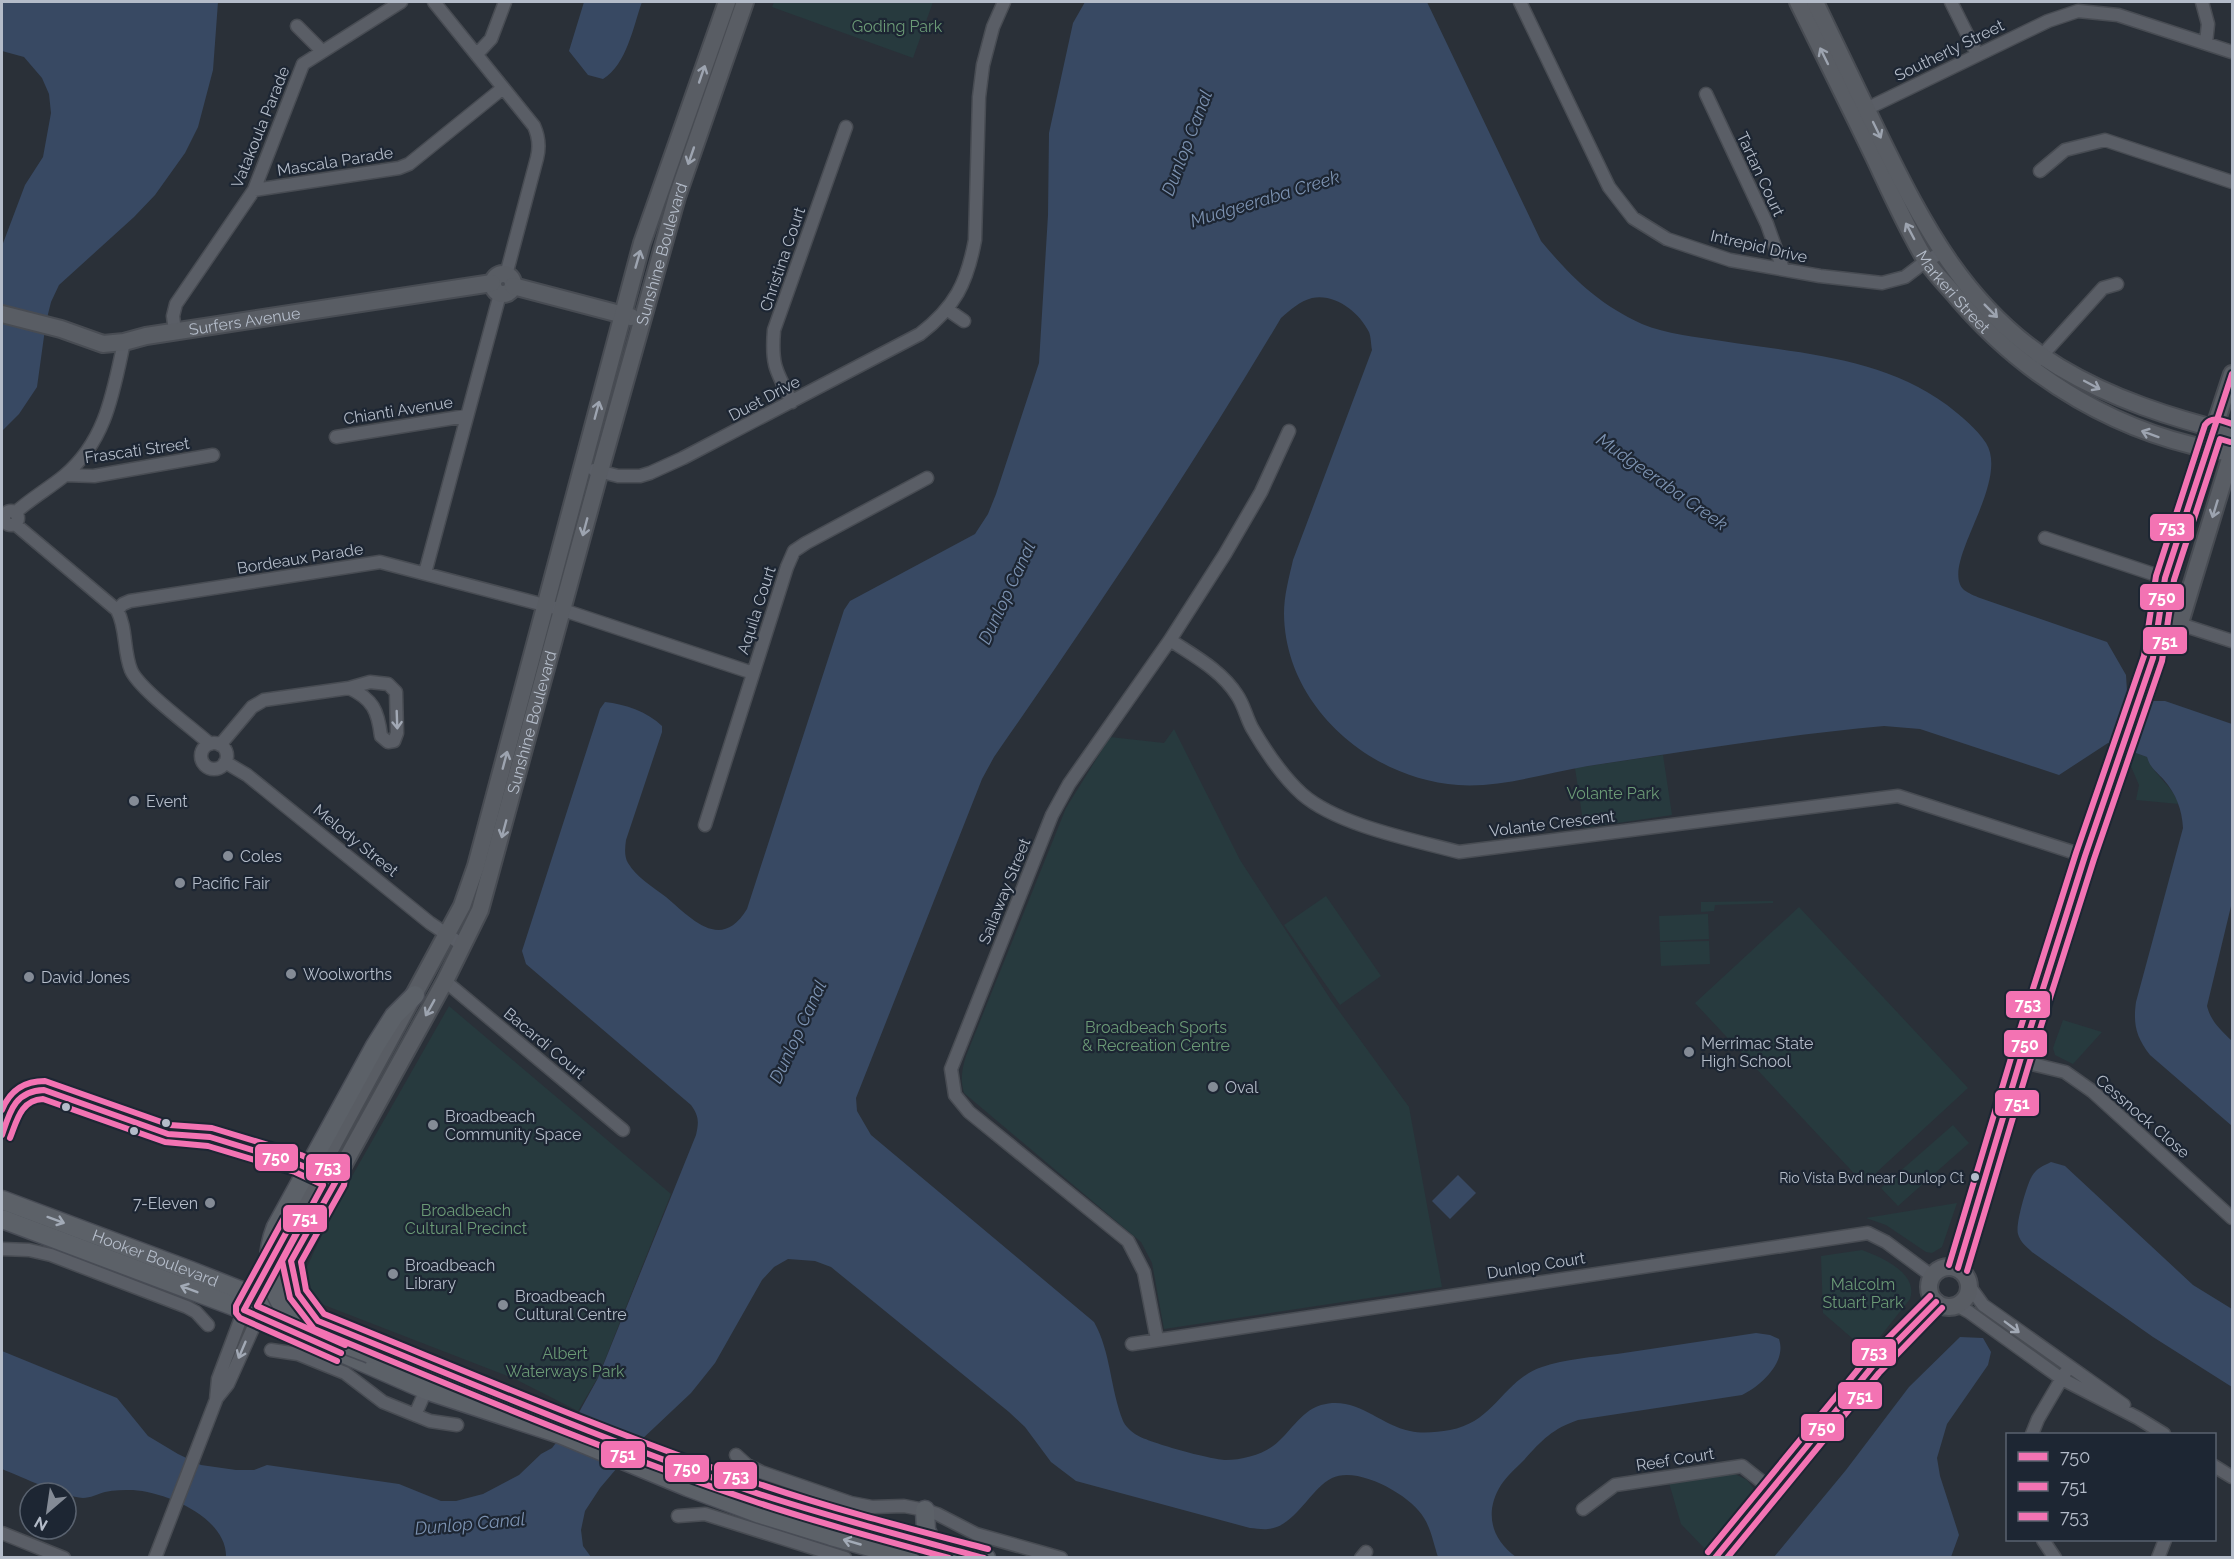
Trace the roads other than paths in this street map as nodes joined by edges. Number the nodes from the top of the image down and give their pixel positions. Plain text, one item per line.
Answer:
1 (401, 2) edge
2 (434, 2) edge
3 (505, 2) edge
4 (727, 2) edge
5 (745, 2) edge
6 (1004, 2) edge
7 (1520, 2) edge
8 (1798, 2) edge
9 (1815, 2) edge
10 (1951, 2) edge
11 (2202, 2) edge
12 (2077, 6) edge
13 (297, 26) dead end
14 (2206, 43) junction
15 (322, 51) junction
16 (2232, 52) edge
17 (477, 54) junction
18 (1977, 54) junction
19 (503, 88) junction
20 (1706, 94) dead end
21 (1860, 112) junction
22 (846, 127) dead end
23 (2040, 171) dead end
24 (2232, 182) edge
25 (254, 190) junction
26 (1941, 253) junction
27 (1926, 261) junction
28 (1783, 269) junction
29 (503, 284) junction
30 (2117, 284) dead end
31 (948, 310) junction
32 (2, 314) edge
33 (622, 315) junction
34 (642, 321) junction
35 (964, 321) dead end
36 (175, 332) junction
37 (124, 342) junction
38 (2036, 361) junction
39 (2232, 374) edge
40 (792, 402) junction
41 (466, 416) junction
42 (2214, 428) junction
43 (1289, 431) dead end
44 (2232, 433) edge
45 (336, 437) dead end
46 (2207, 449) junction
47 (2232, 453) edge
48 (213, 456) dead end
49 (582, 466) junction
50 (600, 471) junction
51 (65, 475) junction
52 (927, 478) dead end
53 (9, 517) edge
54 (2045, 538) dead end
55 (425, 573) junction
56 (2165, 578) junction
57 (546, 606) junction
58 (117, 610) junction
59 (563, 610) junction
60 (2158, 616) junction
61 (2180, 623) junction
62 (1170, 640) junction
63 (2232, 641) edge
64 (2153, 658) junction
65 (753, 673) junction
66 (349, 688) junction
67 (215, 744) junction
68 (225, 762) junction
69 (705, 825) dead end
70 (2085, 856) junction
71 (446, 934) junction
72 (464, 946) junction
73 (445, 981) junction
74 (415, 995) junction
75 (2020, 1061) junction
76 (623, 1130) dead end
77 (2, 1200) edge
78 (2232, 1218) edge
79 (2, 1219) edge
80 (2, 1249) edge
81 (291, 1262) junction
82 (1958, 1269) junction
83 (1932, 1276) junction
84 (1970, 1287) junction
85 (1936, 1302) junction
86 (255, 1306) junction
87 (1958, 1306) junction
88 (318, 1321) junction
89 (208, 1325) dead end
90 (1156, 1340) junction
91 (1132, 1344) dead end
92 (271, 1350) dead end
93 (2069, 1367) junction
94 (2062, 1379) junction
95 (426, 1390) junction
96 (476, 1406) junction
97 (415, 1415) junction
98 (2138, 1418) junction
99 (457, 1425) dead end
100 (562, 1427) junction
101 (2032, 1433) edge
102 (2162, 1433) edge
103 (736, 1455) dead end
104 (636, 1457) junction
105 (2216, 1467) edge
106 (2232, 1477) edge
107 (1771, 1489) junction
108 (1584, 1509) dead end
109 (925, 1510) junction
110 (678, 1515) dead end
111 (2, 1533) edge
112 (904, 1536) junction
113 (2044, 1541) edge
114 (2164, 1541) edge
115 (932, 1543) junction
116 (64, 1557) edge
117 (155, 1557) edge
118 (845, 1557) edge
119 (909, 1557) edge
120 (986, 1557) edge
121 (1062, 1557) edge
122 (1714, 1557) edge
123 (2055, 1557) edge
124 (2158, 1557) edge

1 - 15 street, Vatakoula Parade
2 - 17 street
3 - 17 street
33 -> 4 main road, Sunshine Boulevard
5 -> 34 main road, Sunshine Boulevard
6 - 31 street, Duet Drive
7 - 28 street, Intrepid Drive
21 -> 8 main road, Markeri Street
9 - 21 main road, Markeri Street
10 - 18 street
11 - 14 street
12 - 14 street, Southerly Street
12 - 18 street, Southerly Street
13 - 15 street
14 - 16 street, Southerly Street
15 - 25 street, Vatakoula Parade
17 - 19 street
18 - 21 street, Southerly Street
19 - 25 street, Mascala Parade
19 - 29 street
20 - 28 street, Tartan Court
21 -> 26 main road, Markeri Street
27 -> 21 main road, Markeri Street
22 - 40 street, Christina Court
23 - 24 street
25 - 36 street, Vatakoula Parade
26 - 27 street, Intrepid Drive
26 -> 38 main road, Markeri Street
27 - 28 street, Intrepid Drive
27 - 38 main road, Markeri Street
29 - 33 main road, Surfers Avenue
29 - 36 main road, Surfers Avenue
29 - 41 street
30 - 38 street
31 - 35 street
31 - 40 street, Duet Drive
32 - 37 main road, Surfers Avenue
33 - 34 main road, Surfers Avenue
49 -> 33 main road, Sunshine Boulevard
34 - 50 main road, Sunshine Boulevard
36 - 37 main road, Surfers Avenue
37 - 51 street
38 -> 42 main road, Markeri Street
46 -> 38 main road, Markeri Street
39 - 42 main road
40 - 50 street, Duet Drive
41 - 45 street, Chianti Avenue
41 - 55 street
42 - 44 main road, Markeri Street
42 - 46 main road
43 - 62 street, Sailaway Street
46 - 47 main road, Markeri Street
46 - 56 main road
47 -> 61 main road
48 - 51 street, Frascati Street
49 - 50 street, Duet Drive
49 - 57 main road, Sunshine Boulevard
50 -> 59 main road, Sunshine Boulevard
51 - 53 street
52 - 65 street, Aquila Court
53 - 58 street
54 - 56 street
55 - 57 street, Bordeaux Parade
55 - 58 street, Bordeaux Parade
56 - 60 main road
57 - 59 street, Bordeaux Parade
71 -> 57 main road, Sunshine Boulevard
58 - 67 street
59 - 65 street, Bordeaux Parade
59 -> 72 main road, Sunshine Boulevard
60 - 61 street
60 - 64 main road
61 - 63 street
61 - 64 main road
62 - 70 street, Volante Crescent
62 - 90 street, Sailaway Street
64 - 70 main road
65 - 69 street, Aquila Court
66 -> 66 street
66 - 67 street
67 - 68 street
67 - 68 street
68 - 71 street, Melody Street
70 - 75 main road
71 - 72 street, Melody Street
71 - 74 main road, Sunshine Boulevard
72 - 73 main road, Sunshine Boulevard
73 - 76 street, Bacardi Court
73 -> 81 main road, Sunshine Boulevard
74 - 86 main road, Sunshine Boulevard
74 - 96 main road, bridge
75 - 78 street, Cessnock Close
75 - 82 main road
77 -> 86 main road, Hooker Boulevard
86 -> 79 main road, Hooker Boulevard
80 - 89 street, Hooker Boulevard
81 - 86 main road, Sunshine Boulevard
81 - 88 main road
82 - 83 main road
82 - 84 main road
83 - 85 main road
83 - 90 street, Dunlop Court
84 - 87 main road
84 -> 93 street
85 - 87 main road
85 - 107 main road
86 - 88 main road, Hooker Boulevard
86 - 95 main road, Hooker Boulevard
86 - 117 street, Sunshine Boulevard
87 - 94 street
88 - 100 main road, Hooker Boulevard
90 - 91 street, Dunlop Court
92 - 97 street
93 - 94 street
93 - 98 street
94 - 98 street
94 - 101 street
95 - 96 main road, Hooker Boulevard
95 - 97 street
96 - 100 main road, Hooker Boulevard
97 - 99 street
98 - 102 street
100 - 104 main road, Hooker Boulevard
103 - 109 street
104 - 112 main road, Hooker Boulevard
119 -> 104 main road, Hooker Boulevard
105 - 106 street
107 - 108 street, Reef Court
107 - 122 main road
109 - 112 main road
109 - 115 main road
109 - 121 street
110 - 118 street
111 - 116 street
112 - 115 main road, Hooker Boulevard
113 - 123 street
114 - 124 street
115 - 120 main road, Hooker Boulevard

